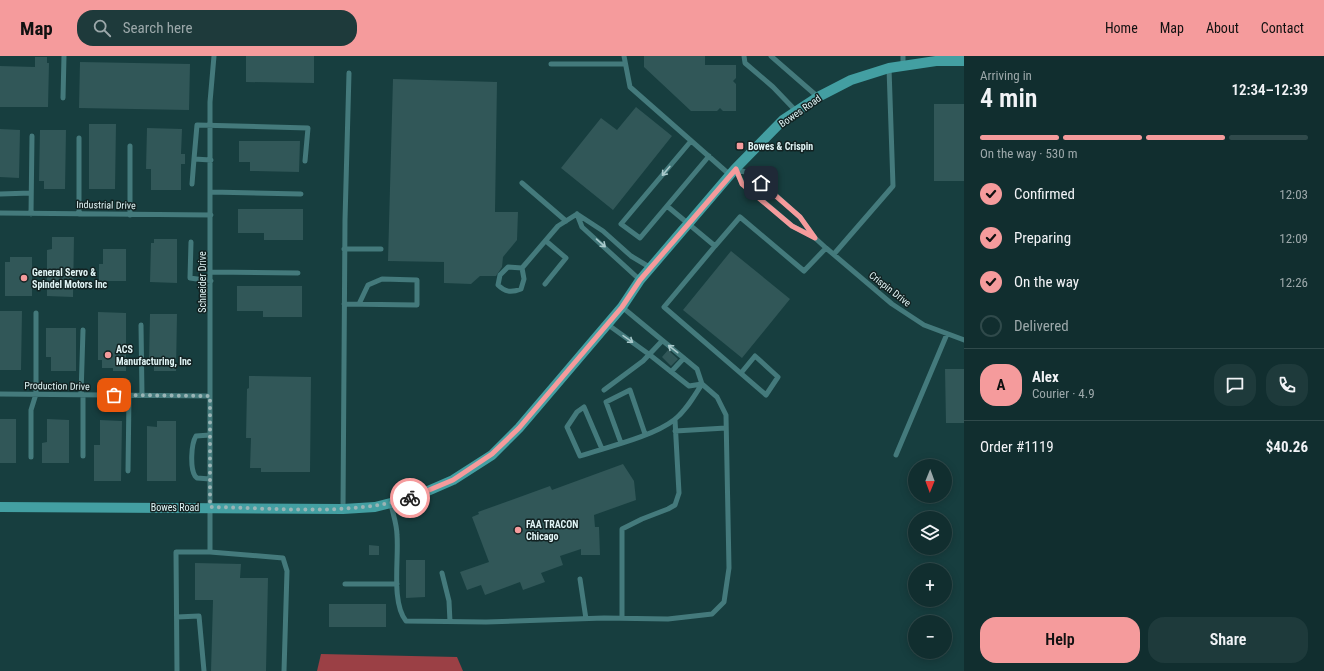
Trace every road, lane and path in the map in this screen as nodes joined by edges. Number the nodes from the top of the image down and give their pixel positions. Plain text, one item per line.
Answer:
1 (64, 56) edge
2 (214, 56) edge
3 (624, 56) edge
4 (744, 56) edge
5 (771, 56) edge
6 (903, 61) edge
7 (964, 61) edge
8 (551, 64) dead end
9 (625, 64) junction
10 (889, 68) junction
11 (349, 73) dead end
12 (818, 97) junction
13 (63, 98) dead end
14 (796, 111) junction
15 (211, 126) junction
16 (32, 136) dead end
17 (79, 138) dead end
18 (691, 141) junction
19 (130, 146) dead end
20 (709, 156) junction
21 (194, 159) junction
22 (211, 160) junction
23 (305, 161) dead end
24 (733, 172) junction
25 (522, 183) dead end
26 (192, 184) dead end
27 (211, 192) junction
28 (31, 193) junction
29 (0, 194) edge
30 (300, 194) dead end
31 (667, 206) junction
32 (0, 213) edge
33 (31, 214) junction
34 (78, 214) junction
35 (130, 214) junction
36 (577, 214) junction
37 (211, 215) junction
38 (566, 221) junction
39 (689, 223) junction
40 (815, 238) junction
41 (546, 241) junction
42 (191, 242) dead end
43 (715, 246) junction
44 (826, 248) junction
45 (344, 249) junction
46 (381, 249) dead end
47 (834, 254) junction
48 (522, 268) junction
49 (651, 268) junction
50 (211, 272) junction
51 (298, 273) dead end
52 (640, 280) junction
53 (211, 281) junction
54 (544, 284) dead end
55 (344, 304) junction
56 (359, 304) junction
57 (622, 307) junction
58 (36, 313) dead end
59 (141, 324) dead end
60 (607, 324) junction
61 (83, 330) dead end
62 (947, 334) junction
63 (964, 340) edge
64 (662, 341) junction
65 (650, 355) junction
66 (684, 358) junction
67 (671, 372) junction
68 (741, 373) junction
69 (702, 384) junction
70 (604, 390) dead end
71 (0, 394) edge
72 (36, 394) junction
73 (82, 395) junction
74 (129, 395) junction
75 (142, 395) junction
76 (210, 396) junction
77 (675, 420) junction
78 (726, 428) junction
79 (676, 430) junction
80 (645, 434) junction
81 (210, 435) junction
82 (621, 443) junction
83 (602, 449) junction
84 (896, 455) dead end
85 (83, 456) dead end
86 (31, 457) dead end
87 (128, 471) dead end
88 (210, 479) junction
89 (391, 504) junction
90 (0, 507) edge
91 (210, 507) junction
92 (343, 509) junction
93 (210, 552) junction
94 (442, 573) dead end
95 (580, 578) dead end
96 (344, 584) dead end
97 (397, 584) junction
98 (177, 617) junction
99 (622, 618) junction
100 (586, 619) junction
101 (450, 622) junction
102 (178, 671) edge
103 (204, 671) edge
104 (284, 671) edge

1 - 13 lane
2 - 15 lane, Schneider Drive
3 - 9 lane
4 - 14 lane
5 - 12 lane
6 - 7 main road, Bowes Road
6 - 10 main road, Bowes Road
8 - 9 lane
9 - 18 lane
10 - 12 main road, Bowes Road
10 - 47 lane
11 - 45 lane
12 - 14 main road, Bowes Road
14 - 24 main road, Bowes Road
15 - 21 lane
15 - 22 lane, Schneider Drive
15 - 23 lane
16 - 28 lane
17 - 34 lane
18 - 20 lane
18 -> 31 lane
19 - 35 lane
20 - 24 lane
20 - 31 lane
21 - 22 lane
21 - 26 lane
22 - 27 lane, Schneider Drive
24 - 39 main road, Bowes Road
24 - 40 lane, Crispin Drive
24 - 40 lane, Crispin Drive
25 - 38 lane
27 - 30 lane
27 - 37 lane, Schneider Drive
28 - 29 lane
28 - 33 lane
31 - 39 lane
32 - 33 lane, Industrial Drive
33 - 34 lane, Industrial Drive
34 - 35 lane, Industrial Drive
35 - 37 lane, Industrial Drive
36 - 38 lane
36 - 49 lane
36 -> 52 lane
37 - 50 lane, Schneider Drive
38 - 41 lane
39 - 43 lane
39 - 49 main road, Bowes Road
40 - 44 lane, Crispin Drive
41 - 48 lane
41 - 54 lane
42 - 53 lane
43 - 44 lane
43 - 68 lane
44 - 47 lane, Crispin Drive
45 - 46 lane
45 - 55 lane
47 - 62 lane, Crispin Drive
48 - 48 lane
49 - 52 main road, Bowes Road
50 - 51 lane
50 - 53 lane, Schneider Drive
52 - 57 main road, Bowes Road
53 - 76 lane, Schneider Drive
55 - 56 lane
55 - 92 lane
56 - 56 lane
57 - 60 main road, Bowes Road
57 - 64 lane
58 - 72 lane
59 - 75 lane
60 -> 65 lane
60 - 89 main road, Bowes Road
61 - 73 lane
62 - 63 lane, Crispin Drive
62 - 84 lane
64 - 65 lane
66 -> 64 lane
65 - 67 lane
65 - 70 lane
66 - 67 lane
66 - 69 lane
67 - 69 lane
68 - 68 lane
69 - 77 lane
69 - 78 lane
71 - 72 lane, Production Drive
72 - 73 lane, Production Drive
72 - 86 lane
73 - 74 lane, Production Drive
73 - 85 lane
74 - 75 lane, Production Drive
74 - 87 lane
75 - 76 lane, Production Drive
76 - 81 lane, Schneider Drive
77 - 79 lane
77 - 80 lane
78 - 79 lane
78 - 99 lane
79 - 99 lane
80 - 82 lane
80 - 82 lane
81 - 88 lane, Schneider Drive
81 - 88 lane
82 - 83 lane
83 - 83 lane
88 - 91 lane, Schneider Drive
89 - 92 main road, Bowes Road
89 - 97 lane
90 - 91 main road, Bowes Road
91 - 92 main road, Bowes Road
91 - 93 lane, Schneider Drive
93 - 98 lane
93 - 104 lane
94 - 101 lane
95 - 100 lane
96 - 97 lane
97 - 101 lane
98 - 102 lane
98 - 103 lane
99 - 100 lane
100 - 101 lane

